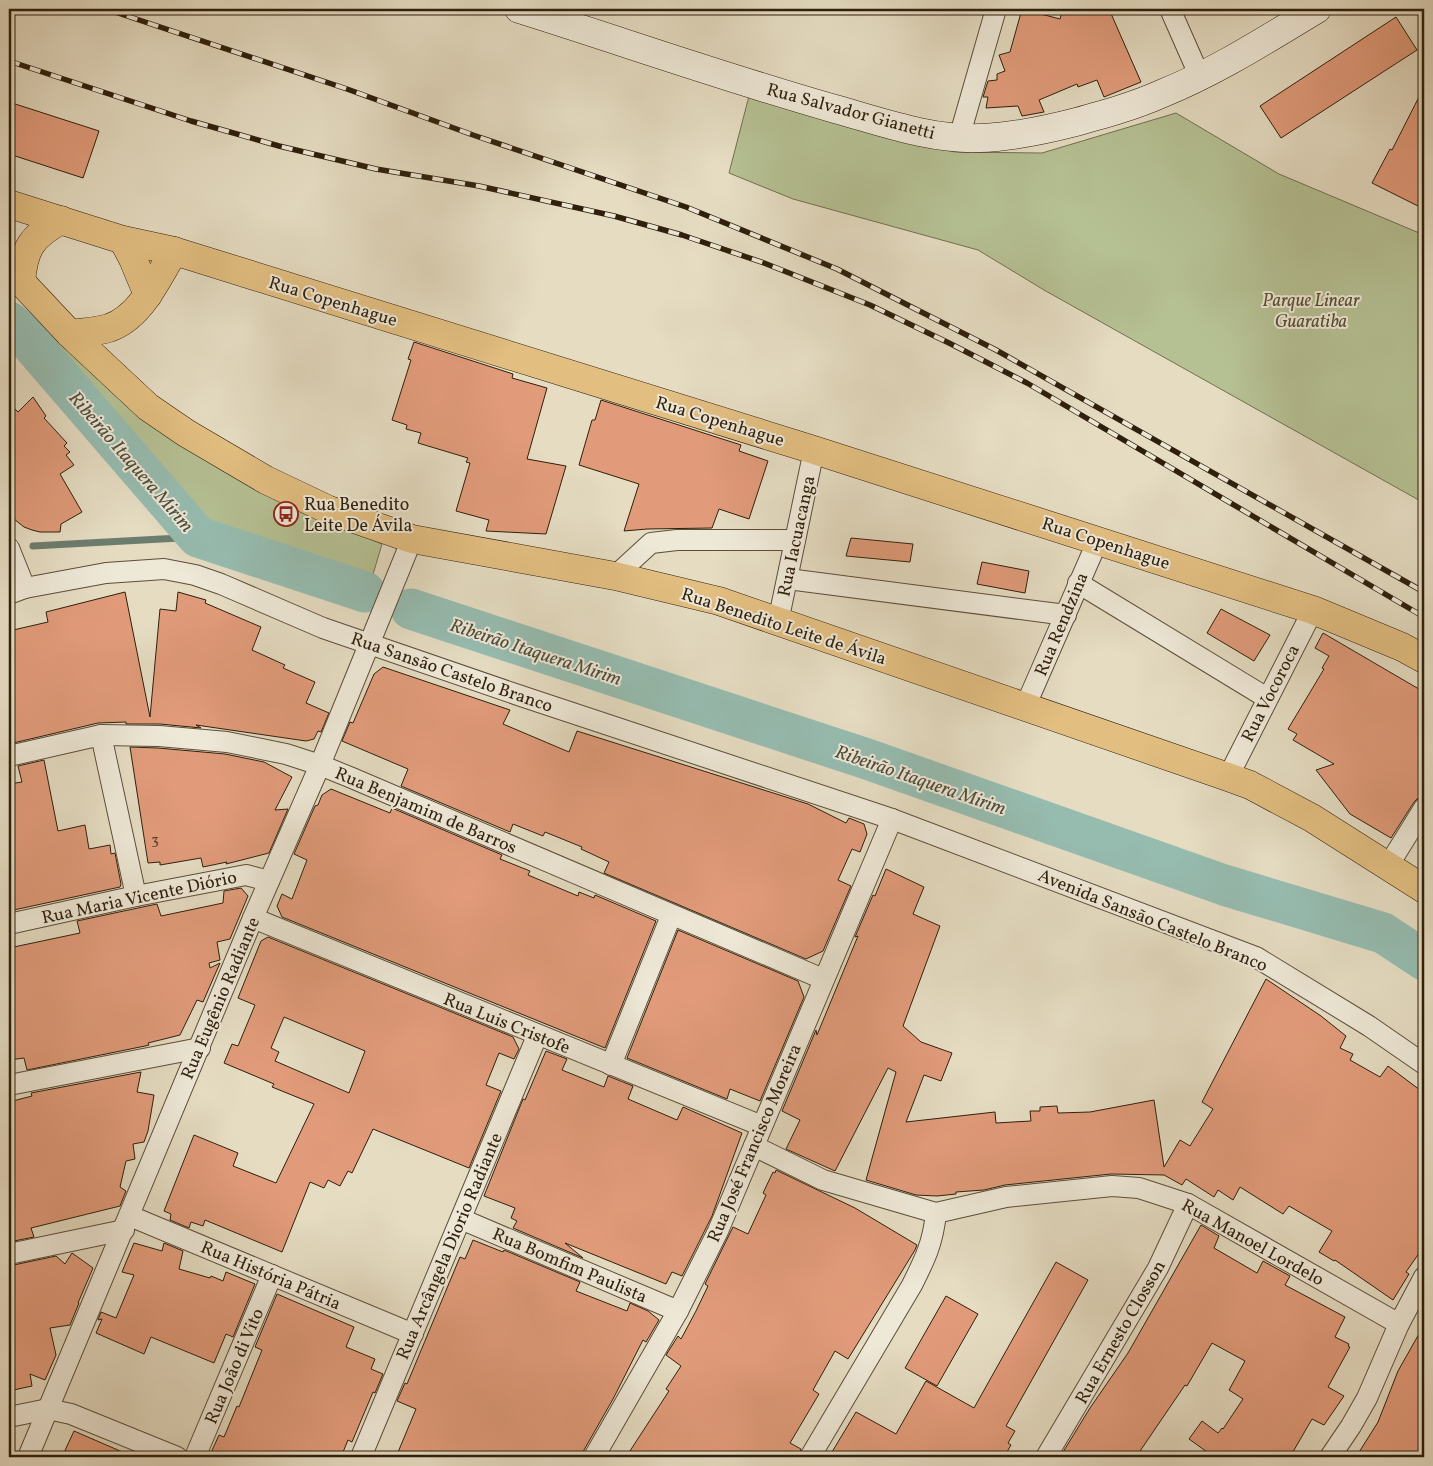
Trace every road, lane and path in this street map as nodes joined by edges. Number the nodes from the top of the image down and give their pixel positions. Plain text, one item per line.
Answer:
1 (519, 9) edge
2 (996, 9) edge
3 (1170, 9) edge
4 (1318, 9) edge
5 (1200, 76) junction
6 (959, 138) junction
7 (9, 204) edge
8 (61, 220) junction
9 (122, 240) junction
10 (174, 251) junction
11 (15, 275) edge
12 (148, 295) junction
13 (70, 334) junction
14 (814, 450) junction
15 (412, 539) junction
16 (796, 540) junction
17 (1098, 540) junction
18 (9, 548) edge
19 (615, 576) junction
20 (788, 580) junction
21 (1078, 583) junction
22 (17, 591) edge
23 (1313, 610) junction
24 (1066, 615) junction
25 (778, 622) junction
26 (372, 636) junction
27 (1424, 659) edge
28 (1267, 698) junction
29 (1025, 707) junction
30 (101, 735) junction
31 (9, 756) edge
32 (320, 765) junction
33 (1228, 777) junction
34 (1424, 808) edge
35 (892, 818) junction
36 (1388, 866) junction
37 (270, 880) junction
38 (1424, 889) edge
39 (136, 896) junction
40 (671, 916) junction
41 (253, 918) junction
42 (9, 924) edge
43 (823, 980) junction
44 (537, 1036) junction
45 (200, 1048) junction
46 (1424, 1064) edge
47 (611, 1065) junction
48 (9, 1085) edge
49 (762, 1126) junction
50 (754, 1146) junction
51 (1188, 1204) junction
52 (936, 1213) junction
53 (461, 1219) junction
54 (127, 1223) junction
55 (9, 1254) edge
56 (272, 1275) junction
57 (1424, 1277) edge
58 (678, 1311) junction
59 (1399, 1324) junction
60 (413, 1334) junction
61 (48, 1409) junction
62 (9, 1417) edge
63 (28, 1457) edge
64 (177, 1457) edge
65 (195, 1457) edge
66 (361, 1457) edge
67 (594, 1457) edge
68 (810, 1457) edge
69 (1046, 1457) edge
70 (1330, 1457) edge

1 - 6 main road, Rua Salvador Gianetti
2 - 6 street
3 - 5 street
4 - 5 main road, Rua Salvador Gianetti
5 - 6 main road, Rua Salvador Gianetti
7 - 8 main road, Rua Copenhague
8 - 9 main road, Rua Copenhague
8 - 11 main road
9 - 10 main road, Rua Copenhague
9 - 12 main road
10 - 12 main road
10 - 14 main road, Rua Copenhague
11 - 13 main road, Rua Benedito Leite de Ávila
12 - 13 main road
13 - 15 main road, Rua Benedito Leite de Ávila
14 - 16 street, Rua Iacuacanga
14 - 17 main road, Rua Copenhague
15 - 19 main road, Rua Benedito Leite de Ávila
15 - 26 street, Rua Eugênio Radiante
16 - 19 street
16 - 20 street, Rua Iacuacanga
17 - 21 street, Rua Rendzina
17 - 23 main road, Rua Copenhague
18 - 22 street
19 - 25 main road, Rua Benedito Leite de Ávila
20 - 24 street
20 - 25 street, Rua Iacuacanga
21 - 24 street, Rua Rendzina
21 - 28 street
22 - 26 street, Rua Sansão Castelo Branco
23 - 27 main road, Rua Copenhague
23 - 28 street, Rua Vocoroca
24 - 29 street, Rua Rendzina
25 - 29 main road, Rua Benedito Leite de Ávila
26 - 32 street, Rua Eugênio Radiante
26 - 35 street, Rua Sansão Castelo Branco
28 - 33 street, Rua Vocoroca
29 - 33 main road, Rua Benedito Leite de Ávila
30 - 31 street, Rua Benjamim de Barros
30 - 32 street, Rua Benjamim de Barros
30 - 39 street
32 - 37 street, Rua Eugênio Radiante
32 - 40 street, Rua Benjamim de Barros
33 - 36 main road, Rua Benedito Leite de Ávila
34 - 36 street
35 - 43 street, Rua José Francisco Moreira
35 - 46 street, Avenida Sansão Castelo Branco
36 - 38 main road, Rua Benedito Leite de Ávila
37 - 39 street, Rua Maria Vicente Diório
37 - 41 street, Rua Eugênio Radiante
39 - 42 street, Rua Maria Vicente Diório
40 - 43 street, Rua Benjamim de Barros
40 - 47 street
41 - 44 street, Rua Luis Cristofe
41 - 45 street, Rua Eugênio Radiante
43 - 49 street, Rua José Francisco Moreira
44 - 47 street, Rua Luis Cristofe
44 - 53 street, Rua Arcângela Diorio Radiante
45 - 48 street
45 - 54 street, Rua Eugênio Radiante
47 - 49 street, Rua Luis Cristofe
49 - 50 street, Rua José Francisco Moreira
50 - 52 street, Rua Manoel Lordelo
50 - 58 street, Rua José Francisco Moreira
51 - 52 street, Rua Manoel Lordelo
51 - 59 street, Rua Manoel Lordelo
51 - 69 street, Rua Ernesto Closson
52 - 68 street
53 - 58 street, Rua Bomfim Paulista
53 - 60 street, Rua Arcângela Diorio Radiante
54 - 55 street
54 - 56 street, Rua História Pátria
54 - 61 street, Rua Eugênio Radiante
56 - 60 street, Rua História Pátria
56 - 65 street, Rua João di Vito
57 - 59 street
58 - 67 street, Rua José Francisco Moreira
59 - 70 street
60 - 66 street, Rua Arcângela Diorio Radiante
61 - 62 street
61 - 63 street, Rua Eugênio Radiante
61 - 64 street

